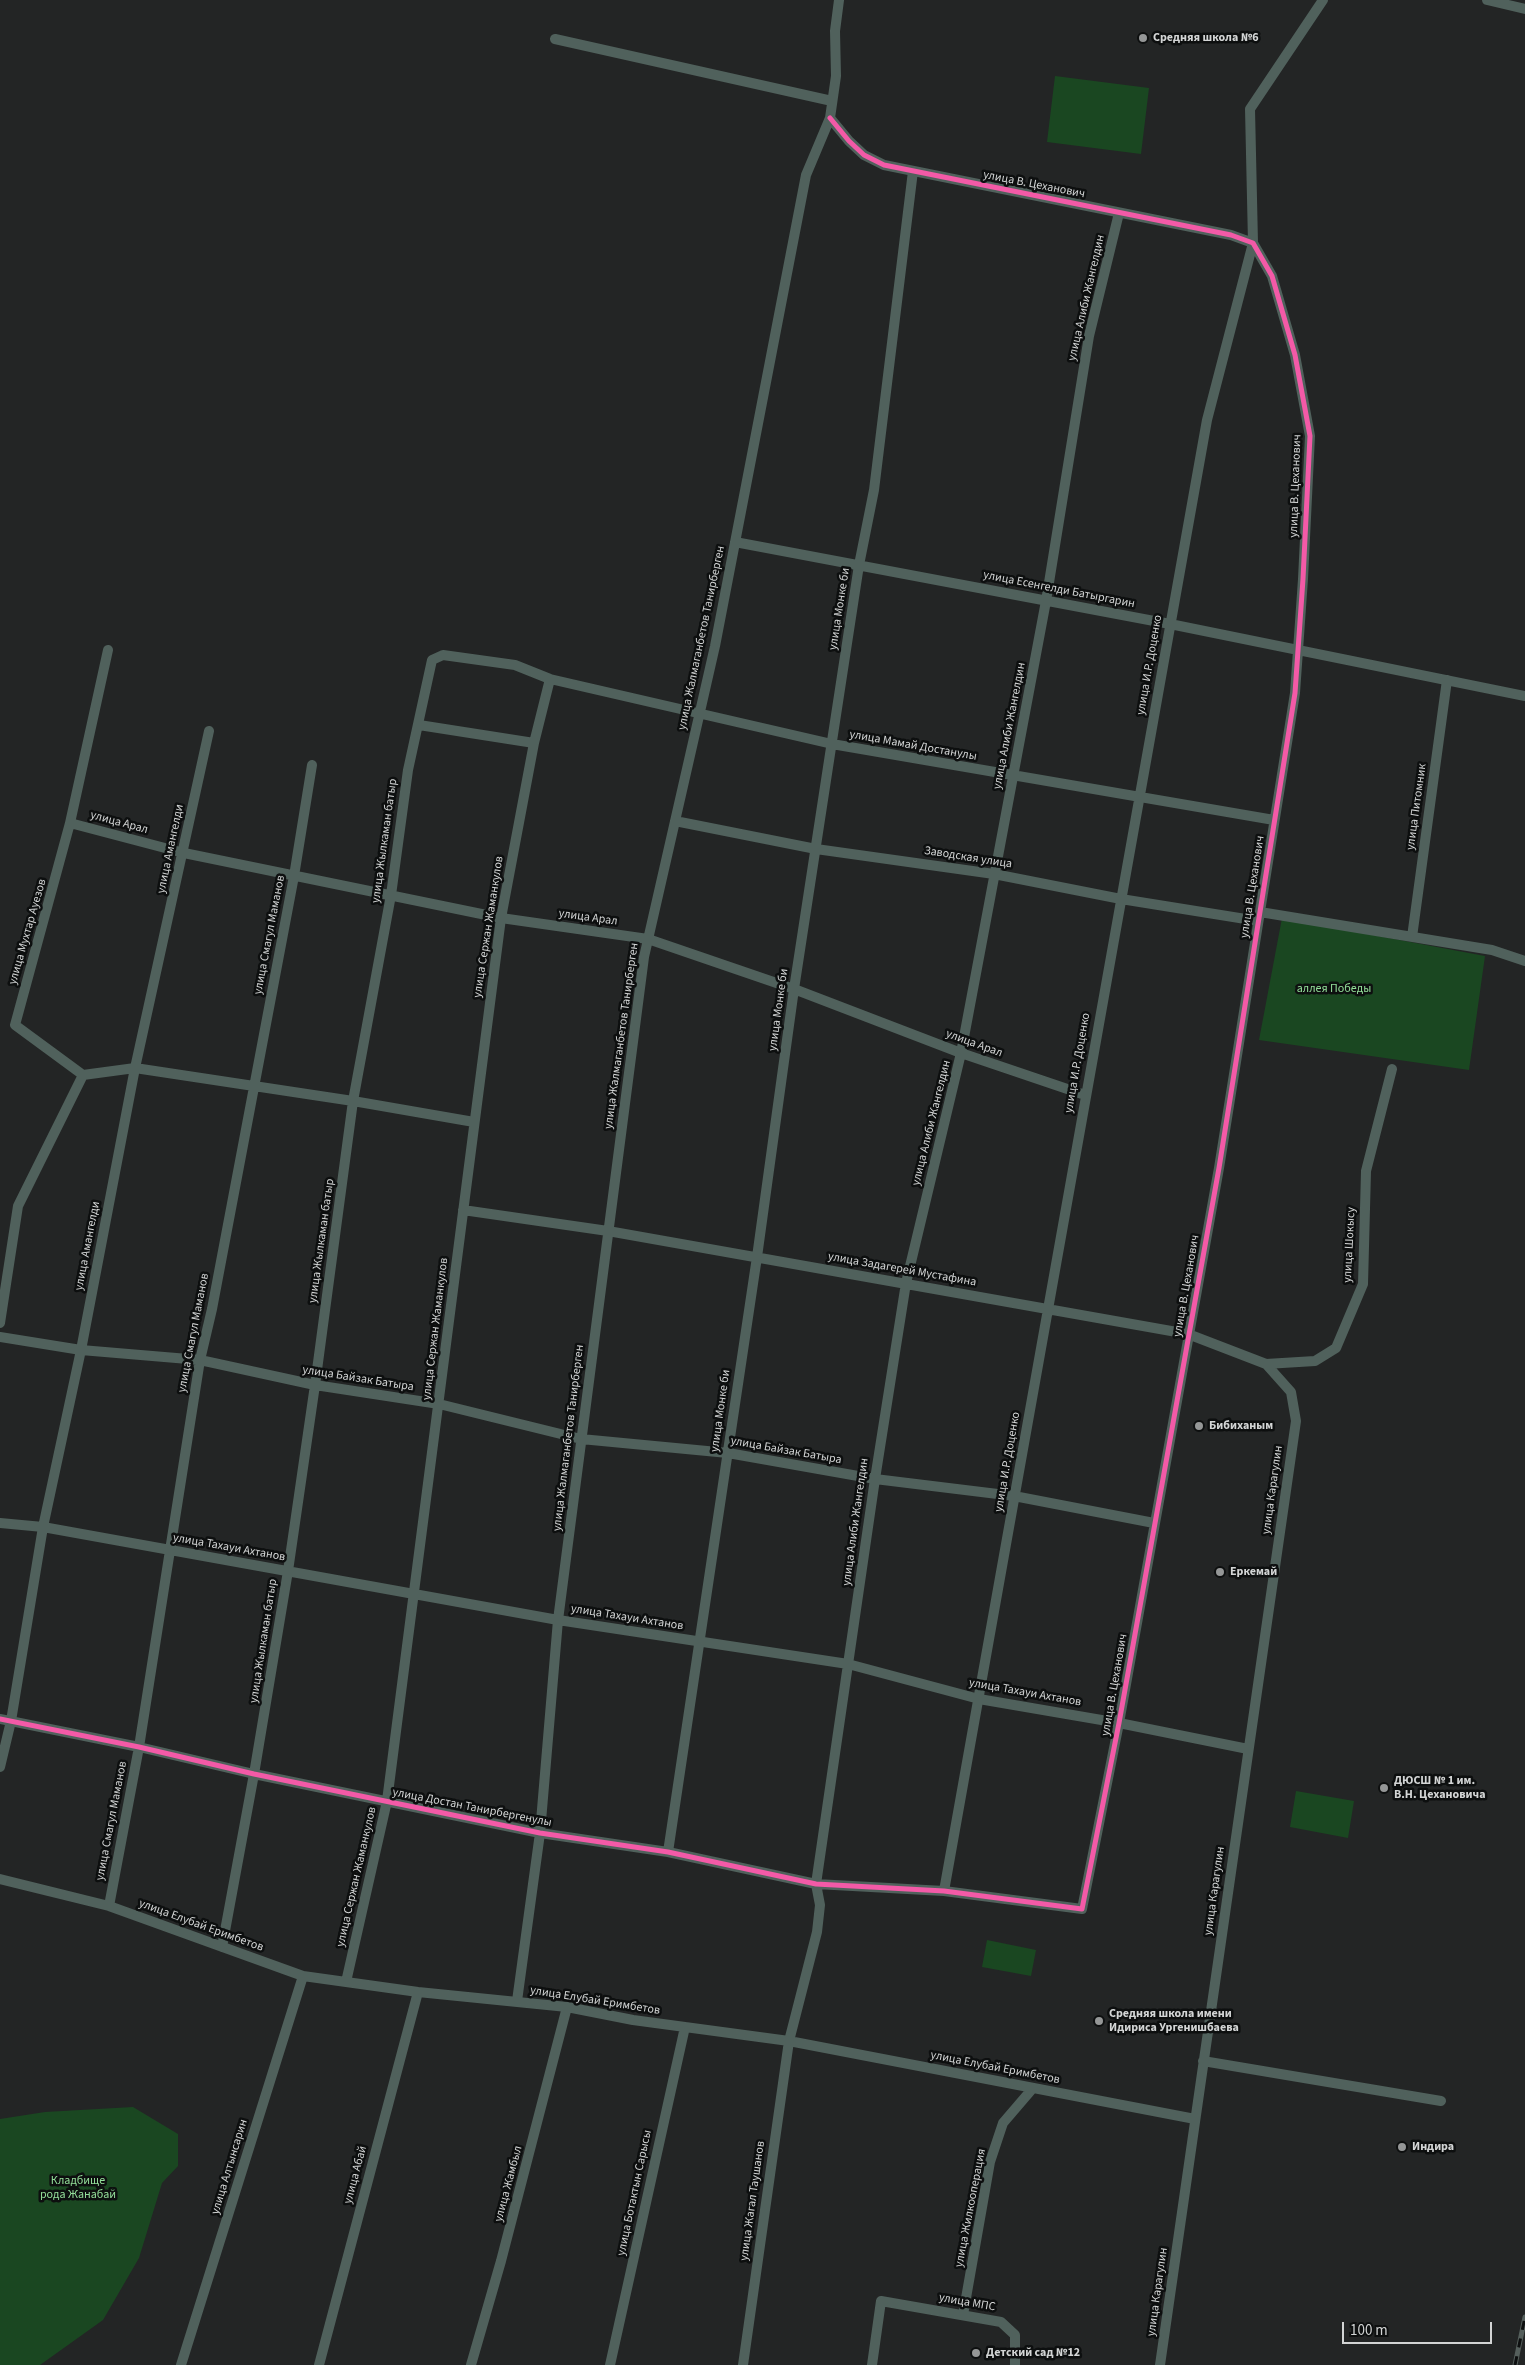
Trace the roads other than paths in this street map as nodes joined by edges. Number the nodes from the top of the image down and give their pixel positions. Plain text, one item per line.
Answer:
1 (839, 0) edge
2 (1323, 0) edge
3 (1487, 0) edge
4 (1525, 9) edge
5 (555, 39) dead end
6 (832, 101) junction
7 (830, 118) junction
8 (913, 171) junction
9 (1119, 212) junction
10 (1253, 243) junction
11 (735, 542) junction
12 (859, 565) junction
13 (1046, 600) junction
14 (1170, 624) junction
15 (108, 650) dead end
16 (1298, 651) junction
17 (550, 679) junction
18 (1447, 680) junction
19 (1525, 696) edge
20 (700, 712) junction
21 (419, 725) junction
22 (209, 731) dead end
23 (534, 743) junction
24 (832, 744) junction
25 (312, 765) dead end
26 (1013, 776) junction
27 (1139, 798) junction
28 (1274, 820) junction
29 (675, 821) junction
30 (70, 823) junction
31 (816, 849) junction
32 (184, 853) junction
33 (994, 874) junction
34 (294, 876) junction
35 (391, 895) junction
36 (1121, 899) junction
37 (1259, 917) junction
38 (501, 918) junction
39 (1412, 937) junction
40 (648, 939) junction
41 (1525, 961) edge
42 (794, 989) junction
43 (961, 1053) junction
44 (135, 1068) junction
45 (1392, 1068) dead end
46 (84, 1075) junction
47 (254, 1086) junction
48 (1085, 1095) junction
49 (353, 1101) junction
50 (474, 1122) junction
51 (463, 1210) junction
52 (608, 1231) junction
53 (757, 1257) junction
54 (906, 1284) junction
55 (1047, 1308) junction
56 (0, 1323) edge
57 (1188, 1334) junction
58 (0, 1337) edge
59 (81, 1350) junction
60 (200, 1360) junction
61 (1266, 1364) junction
62 (315, 1386) junction
63 (439, 1404) junction
64 (1296, 1421) joint
65 (581, 1439) junction
66 (728, 1453) junction
67 (874, 1479) junction
68 (1014, 1496) junction
69 (0, 1523) edge
70 (1154, 1523) junction
71 (43, 1527) junction
72 (170, 1550) junction
73 (288, 1571) junction
74 (414, 1594) junction
75 (558, 1620) junction
76 (699, 1642) junction
77 (848, 1664) junction
78 (979, 1699) junction
79 (0, 1719) edge
80 (11, 1721) junction
81 (1118, 1722) junction
82 (139, 1747) junction
83 (1248, 1749) junction
84 (0, 1767) edge
85 (254, 1774) junction
86 (387, 1801) junction
87 (540, 1833) junction
88 (668, 1852) junction
89 (0, 1879) edge
90 (816, 1884) junction
91 (944, 1891) junction
92 (109, 1906) junction
93 (1082, 1909) joint
94 (222, 1947) junction
95 (303, 1976) junction
96 (346, 1982) junction
97 (418, 1992) junction
98 (517, 2001) junction
99 (568, 2007) junction
100 (684, 2027) junction
101 (789, 2041) junction
102 (1203, 2061) junction
103 (1033, 2088) junction
104 (1441, 2101) dead end
105 (1195, 2119) junction
106 (963, 2316) junction
107 (181, 2365) edge
108 (319, 2365) edge
109 (471, 2365) edge
110 (610, 2365) edge
111 (743, 2365) edge
112 (872, 2365) edge
113 (1015, 2365) edge
114 (1160, 2365) edge

1 - 6 street, улица Жалмаганбетов Танирберген
2 - 10 street
3 - 4 street
5 - 6 street
6 - 7 street, улица Жалмаганбетов Танирберген
7 - 8 street, улица В. Цеханович
7 - 11 street, улица Жалмаганбетов Танирберген
8 - 9 street, улица В. Цеханович
8 - 12 street, улица Монке би
9 - 10 street, улица В. Цеханович
9 - 13 street, улица Алиби Жангелдин
10 - 14 street, улица И.Р. Доценко
10 - 16 street, улица В. Цеханович
11 - 12 street, улица Есенгелди Батыргарин
11 - 20 street, улица Жалмаганбетов Танирберген
12 - 13 street, улица Есенгелди Батыргарин
12 - 24 street, улица Монке би
13 - 14 street, улица Есенгелди Батыргарин
13 - 26 street, улица Алиби Жангелдин
14 - 16 street, улица Есенгелди Батыргарин
14 - 27 street, улица И.Р. Доценко
15 - 30 street, улица Мухтар Ауезов
16 - 18 street, улица Есенгелди Батыргарин
16 - 28 street, улица В. Цеханович
17 - 20 street, улица Мамай Достанулы
17 - 21 street, улица Жылкаман батыр
17 - 23 street, улица Сержан Жаманкулов
18 - 19 street, улица Есенгелди Батыргарин
18 - 39 street, улица Питомник
20 - 24 street, улица Мамай Достанулы
20 - 29 street, улица Жалмаганбетов Танирберген
21 - 23 street
21 - 35 street, улица Жылкаман батыр
22 - 32 street, улица Амангелди
23 - 38 street, улица Сержан Жаманкулов
24 - 26 street, улица Мамай Достанулы
24 - 31 street, улица Монке би
25 - 34 street, улица Смагул Маманов
26 - 27 street, улица Мамай Достанулы
26 - 33 street, улица Алиби Жангелдин
27 - 28 street, улица Мамай Достанулы
27 - 36 street, улица И.Р. Доценко
28 - 37 street, улица В. Цеханович
29 - 31 street, Заводская улица
29 - 40 street, улица Жалмаганбетов Танирберген
30 - 32 street, улица Арал
30 - 46 street, улица Мухтар Ауезов
31 - 33 street, Заводская улица
31 - 42 street, улица Монке би
32 - 34 street, улица Арал
32 - 44 street, улица Амангелди
33 - 36 street, Заводская улица
33 - 43 street, улица Алиби Жангелдин
34 - 35 street, улица Арал
34 - 47 street, улица Смагул Маманов
35 - 38 street, улица Арал
35 - 49 street, улица Жылкаман батыр
36 - 37 street, Заводская улица
36 - 48 street, улица И.Р. Доценко
37 - 39 street, Заводская улица
37 - 57 street, улица В. Цеханович
38 - 40 street, улица Арал
38 - 50 street, улица Сержан Жаманкулов
39 - 41 street, Заводская улица
40 - 42 street, улица Арал
40 - 52 street, улица Жалмаганбетов Танирберген
42 - 43 street, улица Арал
42 - 53 street, улица Монке би
43 - 48 street, улица Арал
43 - 54 street, улица Алиби Жангелдин
44 - 46 street
44 - 47 street
44 - 59 street, улица Амангелди
45 - 61 street, улица Шокысу
46 - 56 street
47 - 49 street
47 - 60 street, улица Смагул Маманов
48 - 55 street, улица И.Р. Доценко
49 - 50 street
49 - 62 street, улица Жылкаман батыр
50 - 51 street, улица Сержан Жаманкулов
51 - 52 street, улица Задагерей Мустафина
51 - 63 street, улица Сержан Жаманкулов
52 - 53 street, улица Задагерей Мустафина
52 - 65 street, улица Жалмаганбетов Танирберген
53 - 54 street, улица Задагерей Мустафина
53 - 66 street, улица Монке би
54 - 55 street, улица Задагерей Мустафина
54 - 67 street, улица Алиби Жангелдин
55 - 57 street, улица Задагерей Мустафина
55 - 68 street, улица И.Р. Доценко
57 - 61 street, улица Задагерей Мустафина
57 - 70 street, улица В. Цеханович
58 - 59 street, улица Байзак Батыра
59 - 60 street, улица Байзак Батыра
59 - 71 street, улица Амангелди
60 - 62 street, улица Байзак Батыра
60 - 72 street, улица Смагул Маманов
61 - 64 street, улица Задагерей Мустафина
62 - 63 street, улица Байзак Батыра
62 - 73 street, улица Жылкаман батыр
63 - 65 street, улица Байзак Батыра
63 - 74 street, улица Сержан Жаманкулов
64 - 83 street, улица Карагулин
65 - 66 street, улица Байзак Батыра
65 - 75 street, улица Жалмаганбетов Танирберген
66 - 67 street, улица Байзак Батыра
66 - 76 street, улица Монке би
67 - 68 street, улица Байзак Батыра
67 - 77 street, улица Алиби Жангелдин
68 - 70 street, улица Байзак Батыра
68 - 78 street, улица И.Р. Доценко
69 - 71 street, улица Тахауи Ахтанов
70 - 81 street, улица В. Цеханович
71 - 72 street, улица Тахауи Ахтанов
71 - 80 street, улица Амангелди
72 - 73 street, улица Тахауи Ахтанов
72 - 82 street, улица Смагул Маманов
73 - 74 street, улица Тахауи Ахтанов
73 - 85 street, улица Жылкаман батыр
74 - 75 street, улица Тахауи Ахтанов
74 - 86 street, улица Сержан Жаманкулов
75 - 76 street, улица Тахауи Ахтанов
75 - 87 street, улица Жалмаганбетов Танирберген
76 - 77 street, улица Тахауи Ахтанов
76 - 88 street, улица Монке би
77 - 78 street, улица Тахауи Ахтанов
77 - 90 street, улица Алиби Жангелдин
78 - 81 street, улица Тахауи Ахтанов
78 - 91 street, улица И.Р. Доценко
79 - 80 street, улица Достан Танирбергенулы
80 - 82 street, улица Достан Танирбергенулы
80 - 84 street, улица Амангелди
81 - 83 street, улица Тахауи Ахтанов
81 - 93 street, улица В. Цеханович
82 - 85 street, улица Достан Танирбергенулы
82 - 92 street, улица Смагул Маманов
83 - 102 street, улица Карагулин
85 - 86 street, улица Достан Танирбергенулы
85 - 94 street, улица Жылкаман батыр
86 - 87 street, улица Достан Танирбергенулы
86 - 96 street, улица Сержан Жаманкулов
87 - 88 street, улица Достан Танирбергенулы
87 - 98 street, улица Жалмаганбетов Танирберген
88 - 90 street, улица Достан Танирбергенулы
89 - 92 street, улица Елубай Еримбетов
90 - 91 street, улица Достан Танирбергенулы
90 - 101 street, улица Алиби Жангелдин
91 - 93 street, улица Достан Танирбергенулы
92 - 94 street, улица Елубай Еримбетов
94 - 95 street, улица Елубай Еримбетов
95 - 96 street, улица Елубай Еримбетов
95 - 107 street, улица Алтынсарин
96 - 97 street, улица Елубай Еримбетов
97 - 98 street, улица Елубай Еримбетов
97 - 108 street, улица Абай
98 - 99 street, улица Елубай Еримбетов
99 - 100 street, улица Елубай Еримбетов
99 - 109 street, улица Жамбыл
100 - 101 street, улица Елубай Еримбетов
100 - 110 street, улица Ботактын Сарысы
101 - 103 street, улица Елубай Еримбетов
101 - 111 street, улица Жагал Таушанов
102 - 104 street
102 - 105 street, улица Карагулин
103 - 105 street, улица Елубай Еримбетов
103 - 106 street, улица Жилкооперация
105 - 114 street, улица Карагулин
106 - 112 street, улица МПС
106 - 113 street, улица МПС

